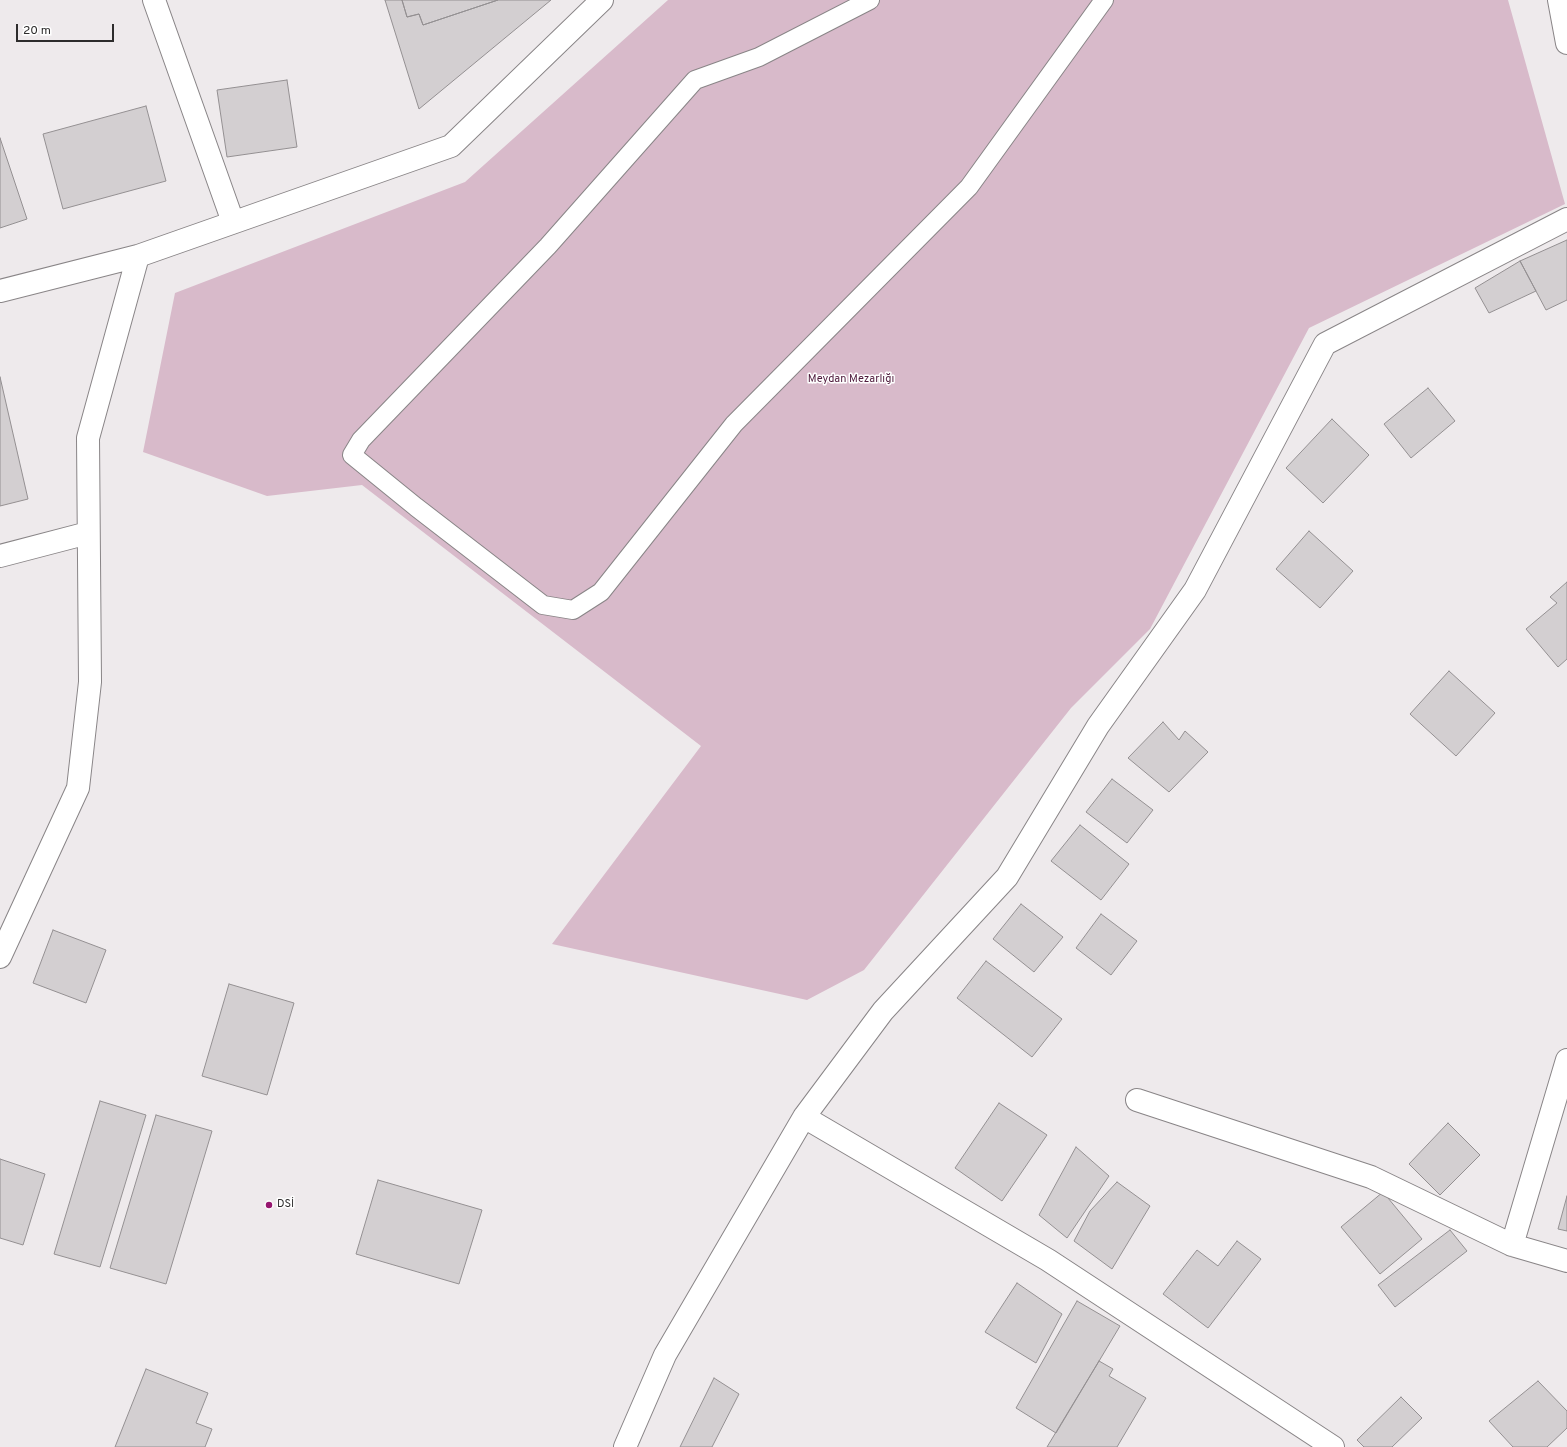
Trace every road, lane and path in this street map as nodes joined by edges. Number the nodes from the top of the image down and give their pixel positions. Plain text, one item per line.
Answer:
1 (154, 0) edge
2 (602, 0) edge
3 (870, 0) edge
4 (1104, 0) edge
5 (1559, 0) edge
6 (1567, 43) edge
7 (1567, 219) edge
8 (233, 222) junction
9 (138, 256) junction
10 (0, 291) edge
11 (88, 533) junction
12 (0, 556) edge
13 (0, 957) edge
14 (1567, 1060) edge
15 (1137, 1100) dead end
16 (804, 1117) junction
17 (1512, 1245) junction
18 (1567, 1261) edge
19 (626, 1447) edge
20 (1334, 1447) edge

1 - 8 street
2 - 8 street
3 - 4 lane
5 - 6 street
7 - 16 street
8 - 9 street
9 - 10 street
9 - 11 street
11 - 12 street
11 - 13 street
14 - 17 street
15 - 17 street
16 - 19 street
16 - 20 street
17 - 18 street

